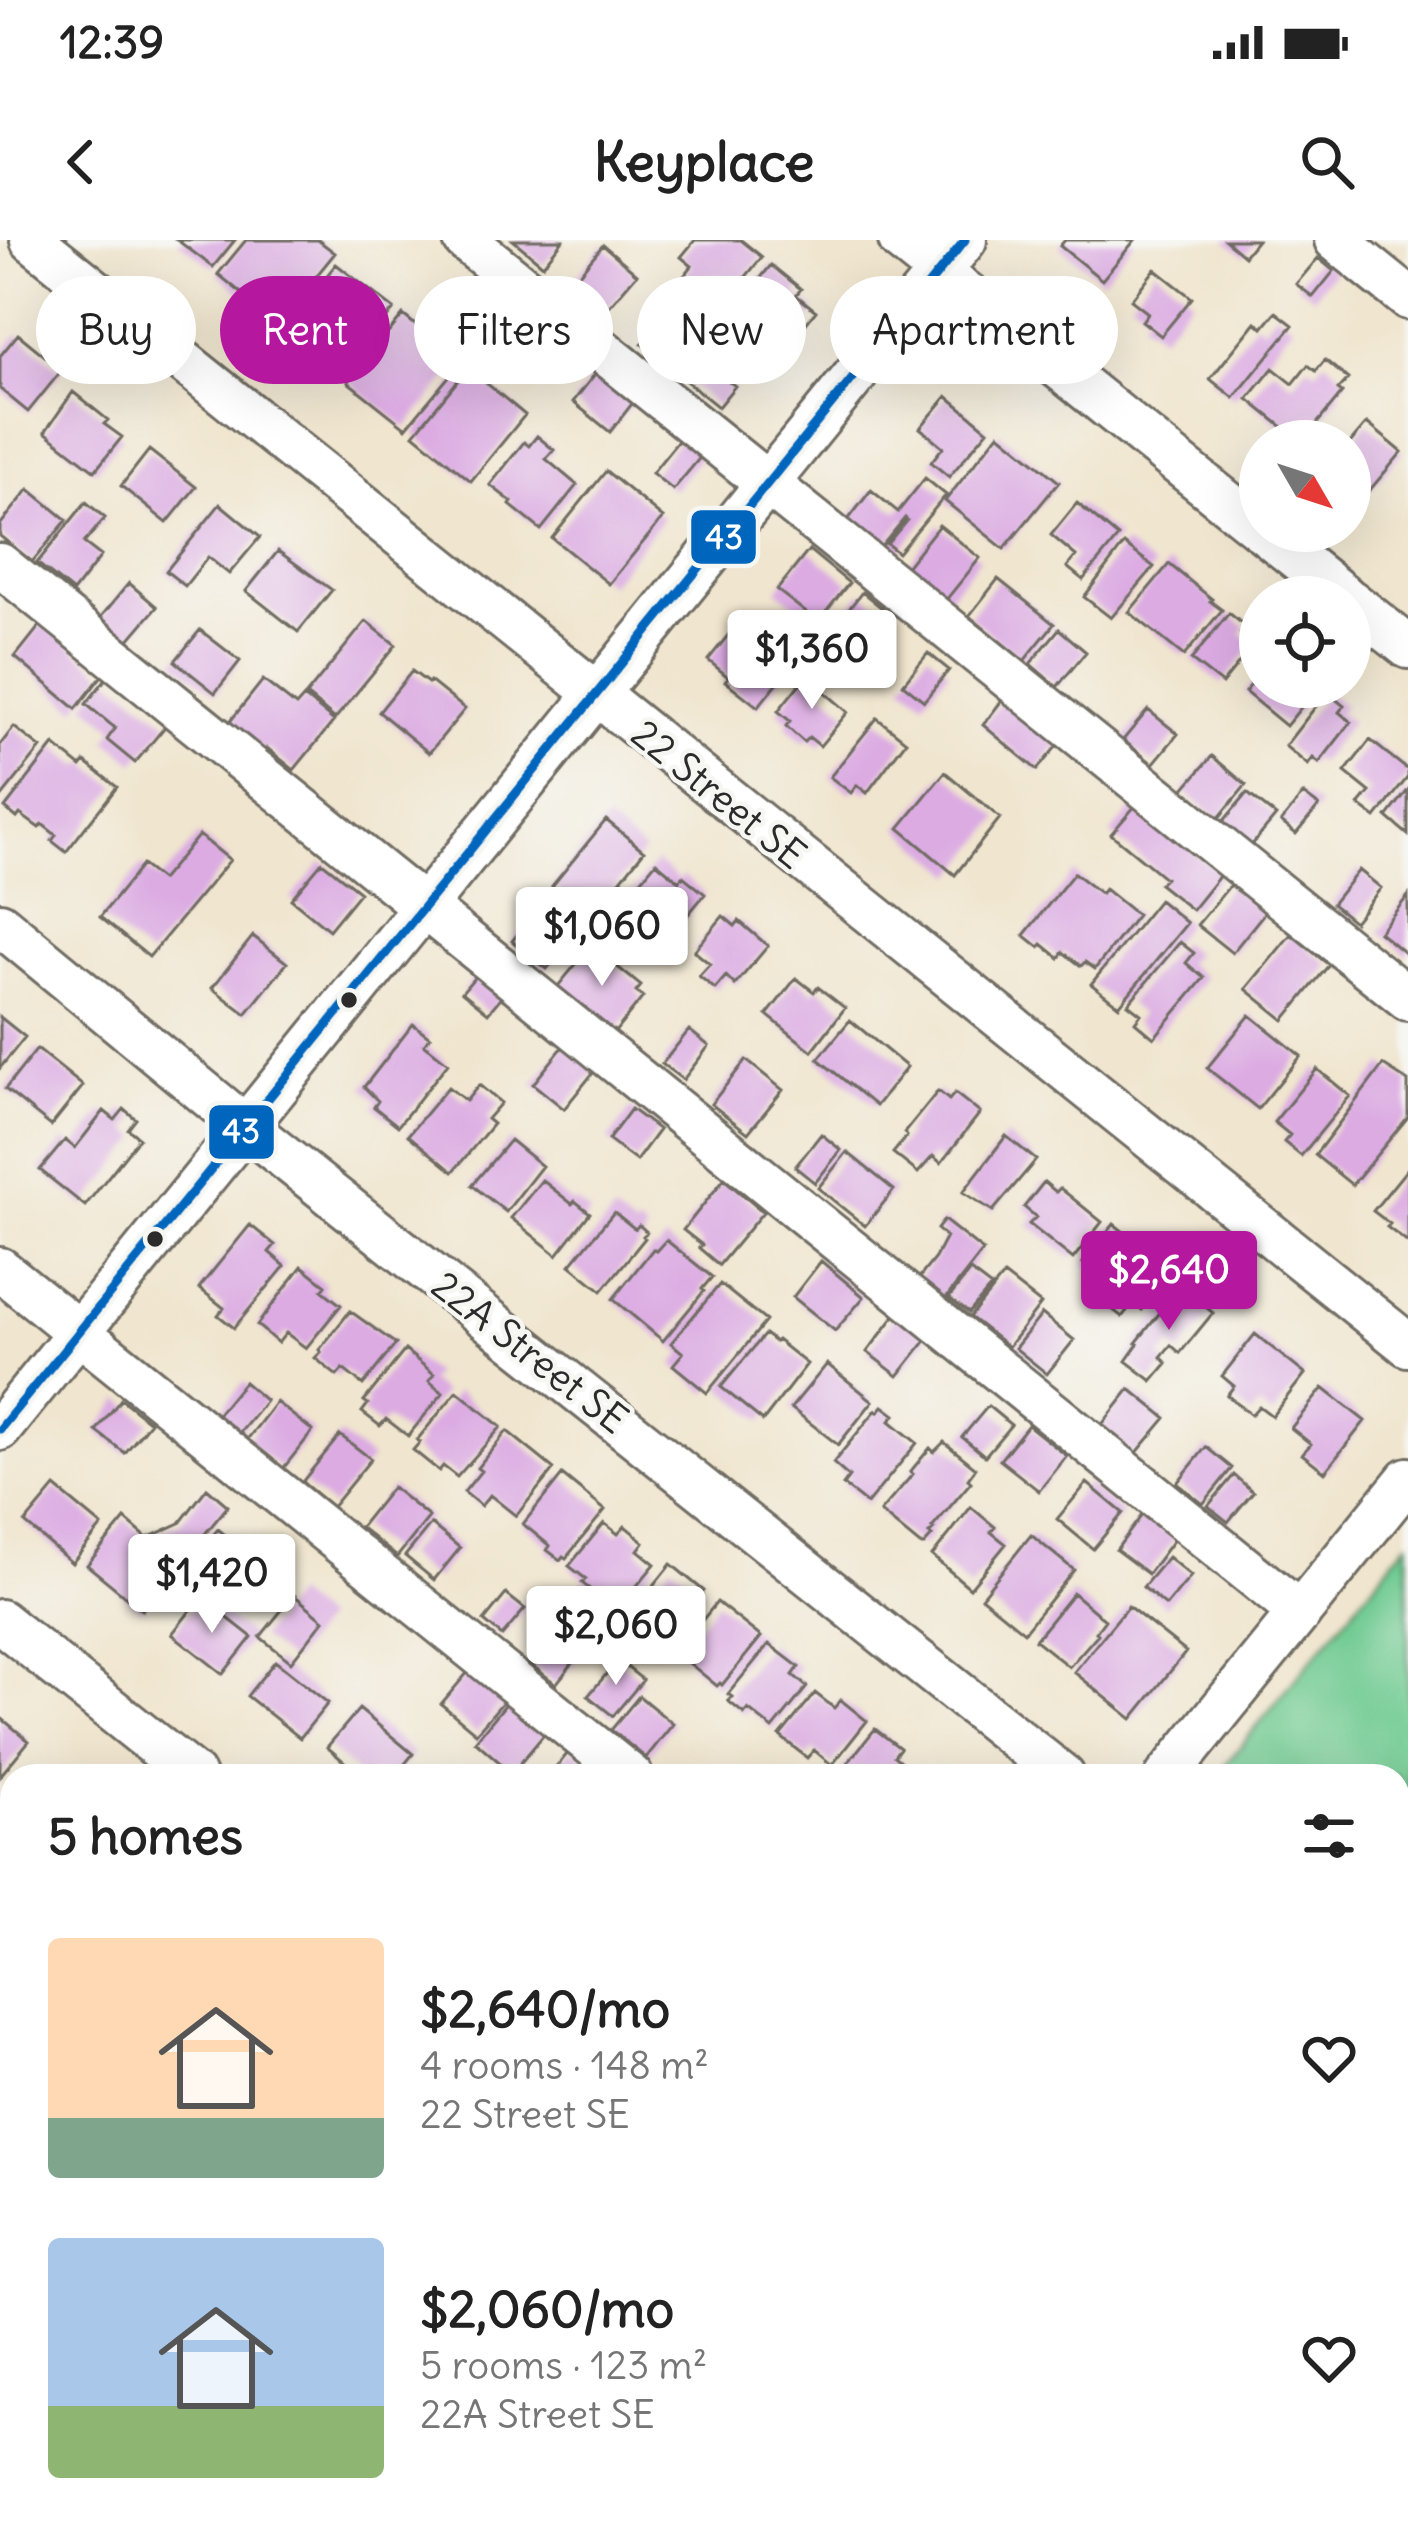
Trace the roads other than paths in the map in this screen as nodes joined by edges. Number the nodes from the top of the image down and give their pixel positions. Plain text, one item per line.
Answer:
1 (32, 240) edge
2 (465, 240) edge
3 (900, 240) edge
4 (1336, 240) edge
5 (952, 256) edge
6 (1408, 298) edge
7 (767, 484) junction
8 (1239, 510) edge
9 (1289, 552) edge
10 (0, 565) edge
11 (1319, 576) edge
12 (1371, 617) edge
13 (1408, 647) edge
14 (597, 696) junction
15 (423, 908) junction
16 (0, 924) edge
17 (1408, 999) edge
18 (246, 1127) junction
19 (0, 1269) edge
20 (78, 1333) junction
21 (1408, 1345) edge
22 (0, 1429) edge
23 (1408, 1479) edge
24 (1300, 1613) junction
25 (0, 1621) edge
26 (179, 1764) edge
27 (616, 1764) edge
28 (1049, 1764) edge
29 (1177, 1764) edge

1 - 14 street, 22 Street SE
2 - 7 street
3 - 5 street
4 - 6 street
5 - 7 street
5 - 8 street
7 - 14 street
7 - 17 street
9 - 11 street
10 - 15 street
12 - 13 street
14 - 15 street
14 - 21 street, 22 Street SE
15 - 18 street
15 - 24 street
16 - 18 street, 22A Street SE
18 - 20 street
18 - 28 street, 22A Street SE
19 - 20 street
20 - 22 street
20 - 27 street
23 - 24 street
24 - 29 street
25 - 26 street

